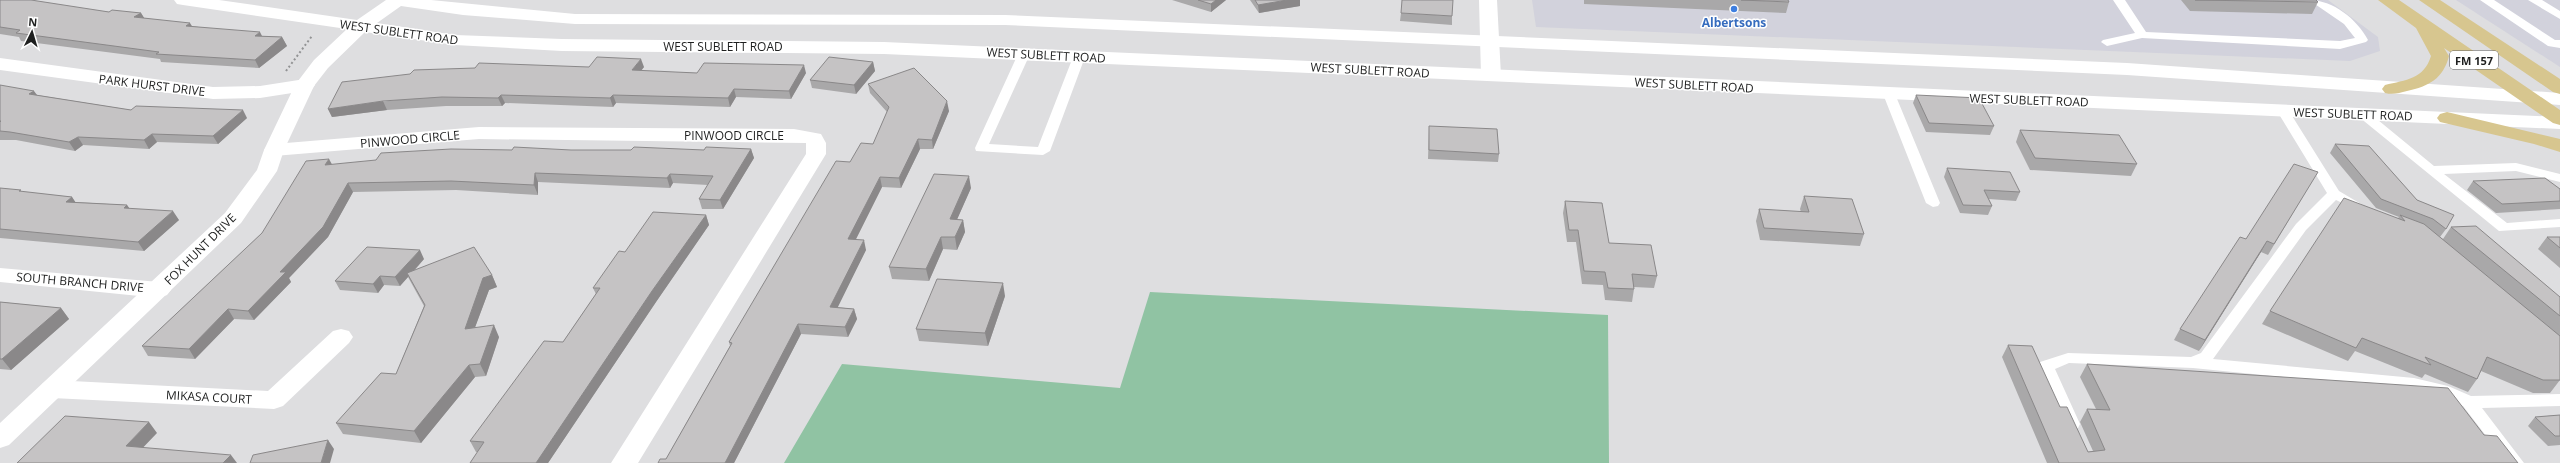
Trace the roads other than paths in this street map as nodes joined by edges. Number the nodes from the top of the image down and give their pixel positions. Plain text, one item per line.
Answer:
1 (183, 0) edge
2 (397, 0) edge
3 (1488, 0) edge
4 (2119, 0) edge
5 (2315, 0) edge
6 (2387, 0) edge
7 (2428, 0) edge
8 (2486, 0) edge
9 (2534, 0) edge
10 (2560, 16) edge
11 (2421, 23) junction
12 (361, 26) junction
13 (2142, 35) junction
14 (1491, 41) junction
15 (2107, 42) dead end
16 (2557, 46) edge
17 (1024, 54) junction
18 (1079, 57) junction
19 (2516, 58) junction
20 (0, 64) edge
21 (1491, 76) junction
22 (2560, 76) edge
23 (305, 85) junction
24 (2560, 88) edge
25 (2392, 89) junction
26 (1889, 94) junction
27 (2528, 97) junction
28 (2560, 99) edge
29 (2283, 111) junction
30 (2363, 114) junction
31 (2447, 118) junction
32 (2560, 119) edge
33 (2560, 123) edge
34 (2560, 146) edge
35 (274, 150) junction
36 (2431, 170) junction
37 (2560, 178) edge
38 (2334, 194) junction
39 (1933, 203) dead end
40 (2369, 212) edge
41 (2560, 223) edge
42 (0, 275) edge
43 (159, 290) junction
44 (341, 337) dead end
45 (2193, 364) junction
46 (52, 389) junction
47 (2560, 400) edge
48 (2469, 402) junction
49 (2076, 435) edge
50 (0, 438) edge
51 (624, 463) edge
52 (2516, 463) edge

1 - 12 main road, WEST SUBLETT ROAD
2 - 12 main road, FOX HUNT DRIVE
2 - 14 main road
3 - 14 main road
4 - 13 lane
5 - 13 lane
6 - 11 main road, FM 157
7 - 19 main road, FM 157
8 - 16 lane
9 - 10 lane
11 - 25 main road
11 - 27 main road, FM 157
12 - 17 main road, WEST SUBLETT ROAD
12 - 23 main road, FOX HUNT DRIVE
13 - 15 lane
14 - 21 main road
14 - 25 main road
17 - 18 main road, WEST SUBLETT ROAD
17 - 18 lane
18 - 21 main road, WEST SUBLETT ROAD
19 - 22 main road
19 - 24 main road, FM 157
20 - 23 main road, PARK HURST DRIVE
21 - 26 main road, WEST SUBLETT ROAD
23 - 35 main road, FOX HUNT DRIVE
25 - 27 main road
26 - 29 main road, WEST SUBLETT ROAD
26 - 39 lane
27 - 28 main road
27 - 32 main road, FM 157
29 - 30 main road, WEST SUBLETT ROAD
29 - 38 lane
30 - 31 main road, WEST SUBLETT ROAD
30 - 36 lane
31 - 33 main road, WEST SUBLETT ROAD
31 - 34 main road
35 - 43 main road, FOX HUNT DRIVE
35 - 51 main road, PINWOOD CIRCLE
36 - 37 lane
36 - 41 lane
38 - 40 lane
38 - 45 lane
42 - 43 main road, SOUTH BRANCH DRIVE
43 - 46 main road, FOX HUNT DRIVE
44 - 46 main road, MIKASA COURT
45 - 48 lane
45 - 49 lane
46 - 50 main road, FOX HUNT DRIVE
47 - 48 lane
48 - 52 lane

